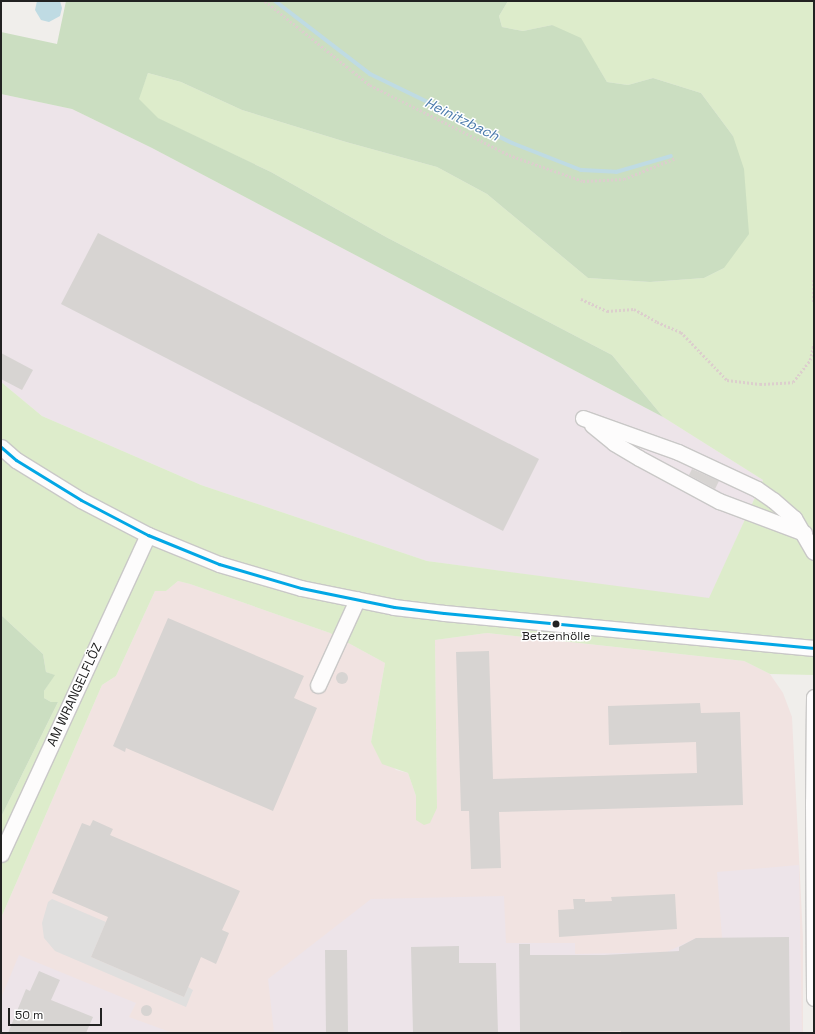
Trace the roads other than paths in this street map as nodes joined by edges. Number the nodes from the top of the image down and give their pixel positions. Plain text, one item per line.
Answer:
1 (1, 447) edge
2 (804, 533) junction
3 (148, 535) junction
4 (814, 552) edge
5 (357, 600) junction
6 (814, 648) edge
7 (318, 685) dead end
8 (814, 697) edge
9 (1, 854) edge
10 (814, 998) edge

1 - 3 street
2 - 2 street
2 - 4 street
3 - 5 street
3 - 9 street, AM WRANGELFLÖZ
5 - 6 street
5 - 7 street
8 - 10 street

